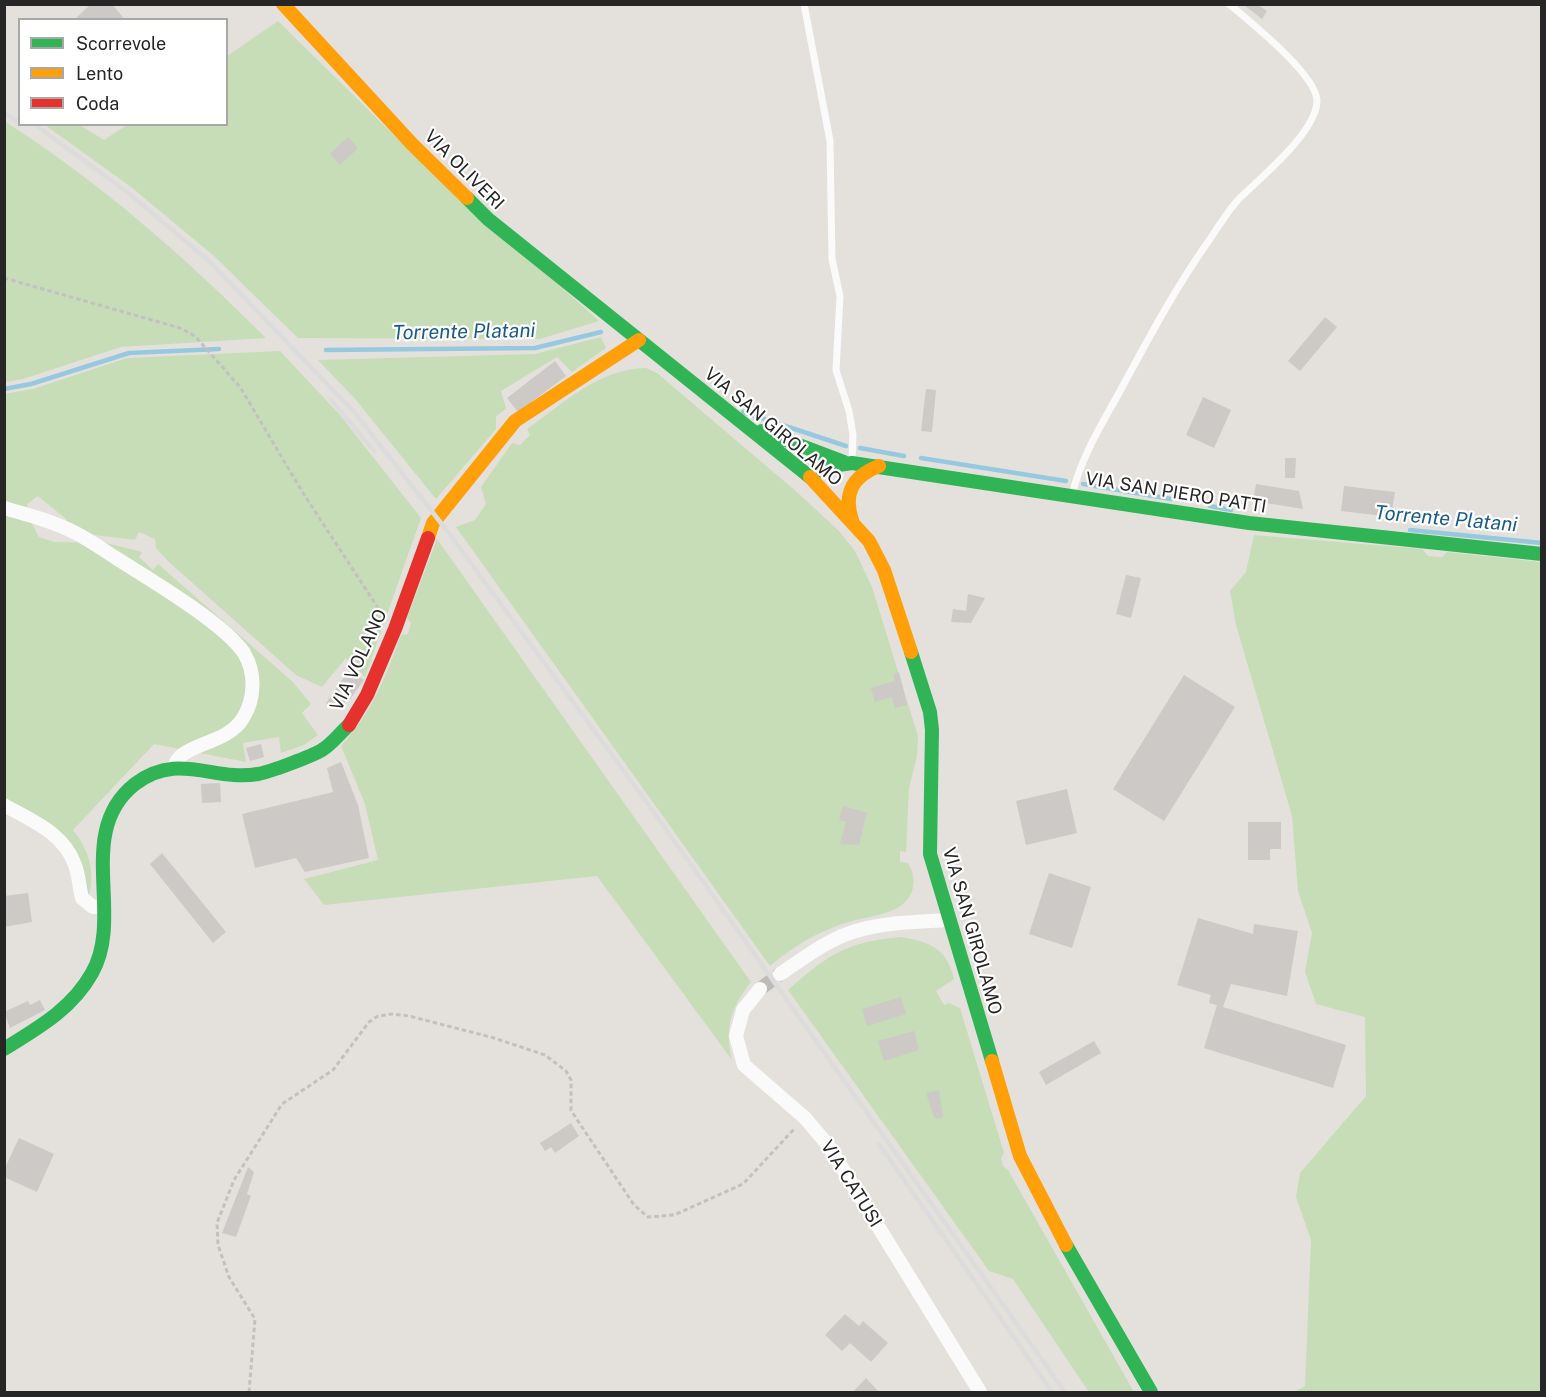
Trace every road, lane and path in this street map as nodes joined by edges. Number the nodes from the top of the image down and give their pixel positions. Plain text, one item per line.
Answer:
1 (283, 4) edge
2 (804, 4) edge
3 (1229, 4) edge
4 (4, 278) edge
5 (639, 340) junction
6 (743, 424) junction
7 (848, 462) junction
8 (879, 466) junction
9 (809, 476) junction
10 (1072, 495) junction
11 (4, 508) edge
12 (852, 520) junction
13 (1542, 554) edge
14 (378, 609) dead end
15 (174, 769) junction
16 (4, 805) edge
17 (104, 906) junction
18 (947, 920) junction
19 (780, 975) tunnel mouth
20 (760, 989) tunnel mouth
21 (4, 1049) edge
22 (805, 1118) junction
23 (249, 1392) edge
24 (980, 1392) edge
25 (1151, 1392) edge

1 - 5 street, VIA OLIVERI
2 - 7 lane
3 - 10 lane
4 - 14 path
5 - 6 street, VIA SAN GIROLAMO
5 - 15 street, VIA VOLANO
6 - 7 street
6 - 9 street, VIA SAN GIROLAMO
7 - 8 street, VIA SAN PIERO PATTI
7 - 9 street, VIA SAN PIERO PATTI
8 - 10 street, VIA SAN PIERO PATTI
8 - 12 street
9 - 12 street, VIA SAN GIROLAMO
10 - 13 street, VIA SAN PIERO PATTI
11 - 15 street
12 - 18 street, VIA SAN GIROLAMO
15 - 17 street, VIA VOLANO
16 - 17 street
17 - 21 street, VIA VOLANO
18 - 19 street
18 - 25 street, VIA SAN GIROLAMO
20 - 22 street, VIA CATUSI
22 - 23 path
22 - 24 street, VIA CATUSI

